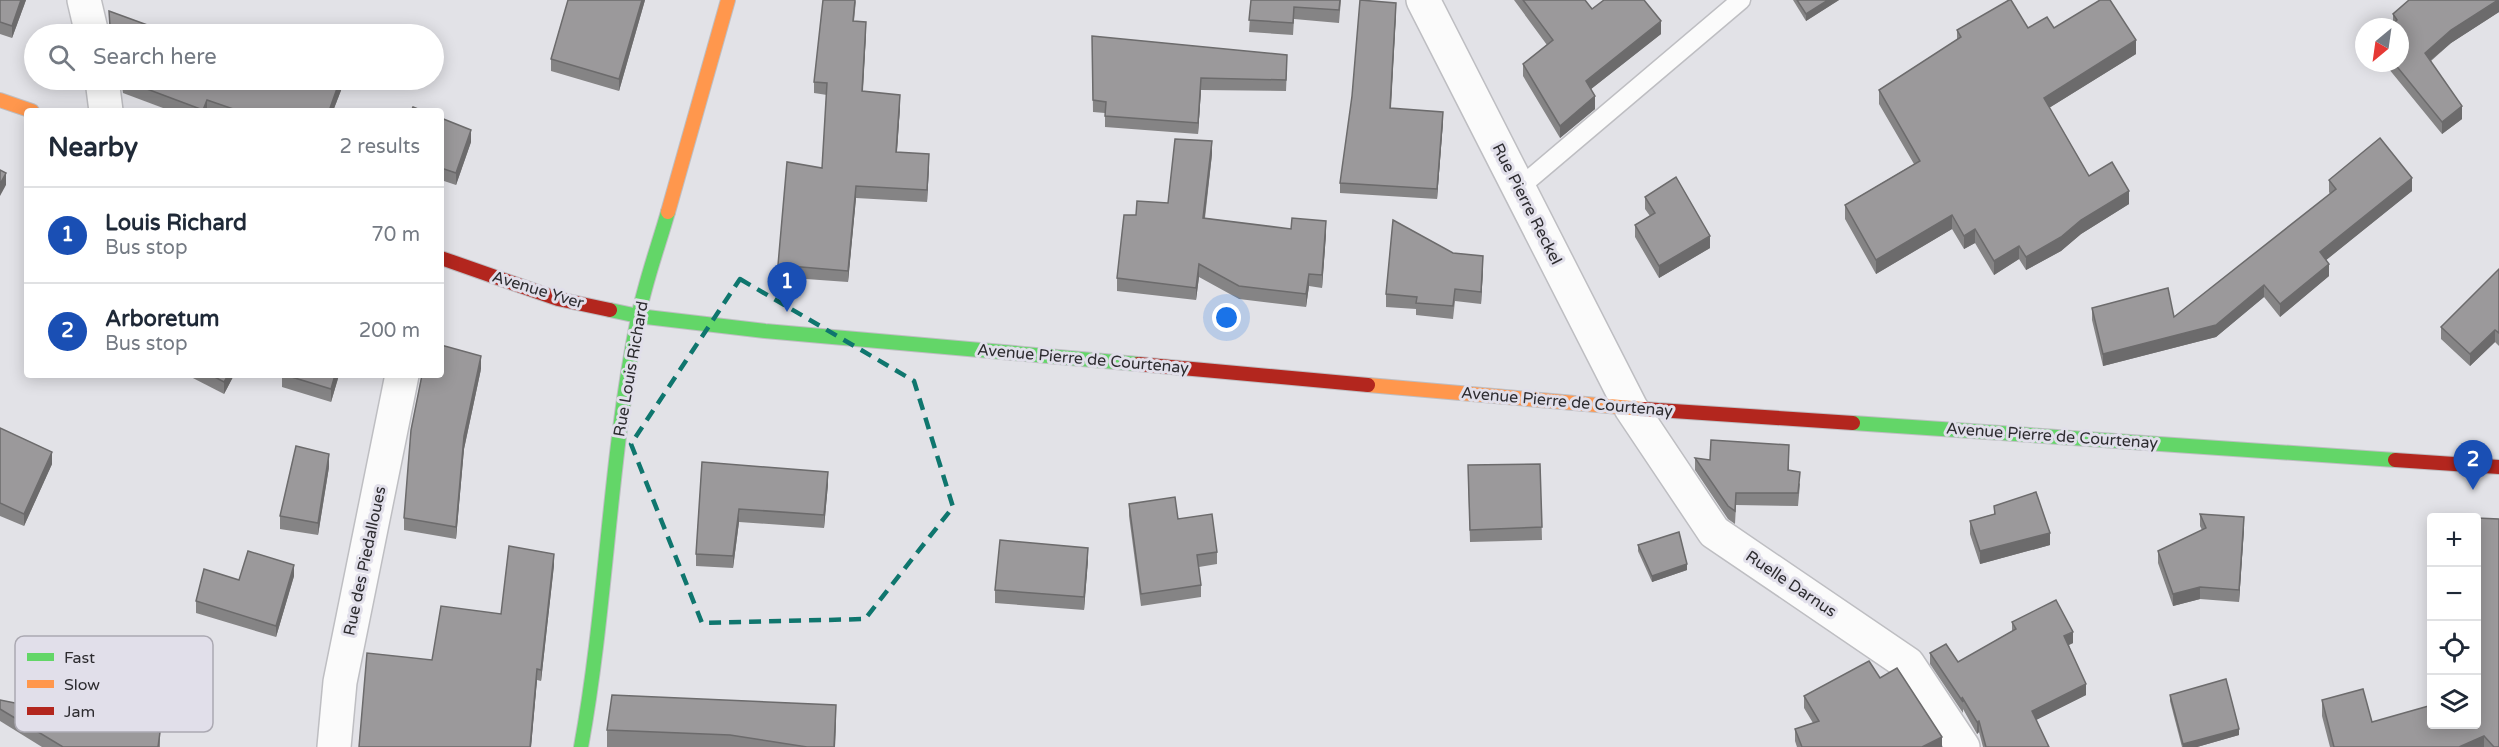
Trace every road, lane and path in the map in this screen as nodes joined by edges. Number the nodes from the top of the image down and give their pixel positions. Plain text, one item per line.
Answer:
1 (84, 0) edge
2 (728, 0) edge
3 (1423, 0) edge
4 (1741, 0) edge
5 (90, 24) edge
6 (104, 90) edge
7 (0, 100) edge
8 (24, 108) edge
9 (106, 108) edge
10 (1519, 188) junction
11 (444, 259) edge
12 (638, 316) junction
13 (401, 378) edge
14 (1631, 408) junction
15 (2499, 467) edge
16 (334, 747) edge
17 (581, 747) edge
18 (1964, 747) edge

1 - 5 street
2 - 12 main road, Rue Louis Richard
3 - 10 street, Rue Pierre Reckel
4 - 10 lane
6 - 9 street
7 - 8 main road
10 - 14 street, Rue Pierre Reckel
11 - 12 main road, Avenue Yver
12 - 14 main road, Avenue Pierre de Courtenay
12 - 17 main road, Rue Louis Richard
13 - 16 street, Rue des Piedalloues
14 - 15 main road, Avenue Pierre de Courtenay
14 - 18 street, Ruelle Darnus

